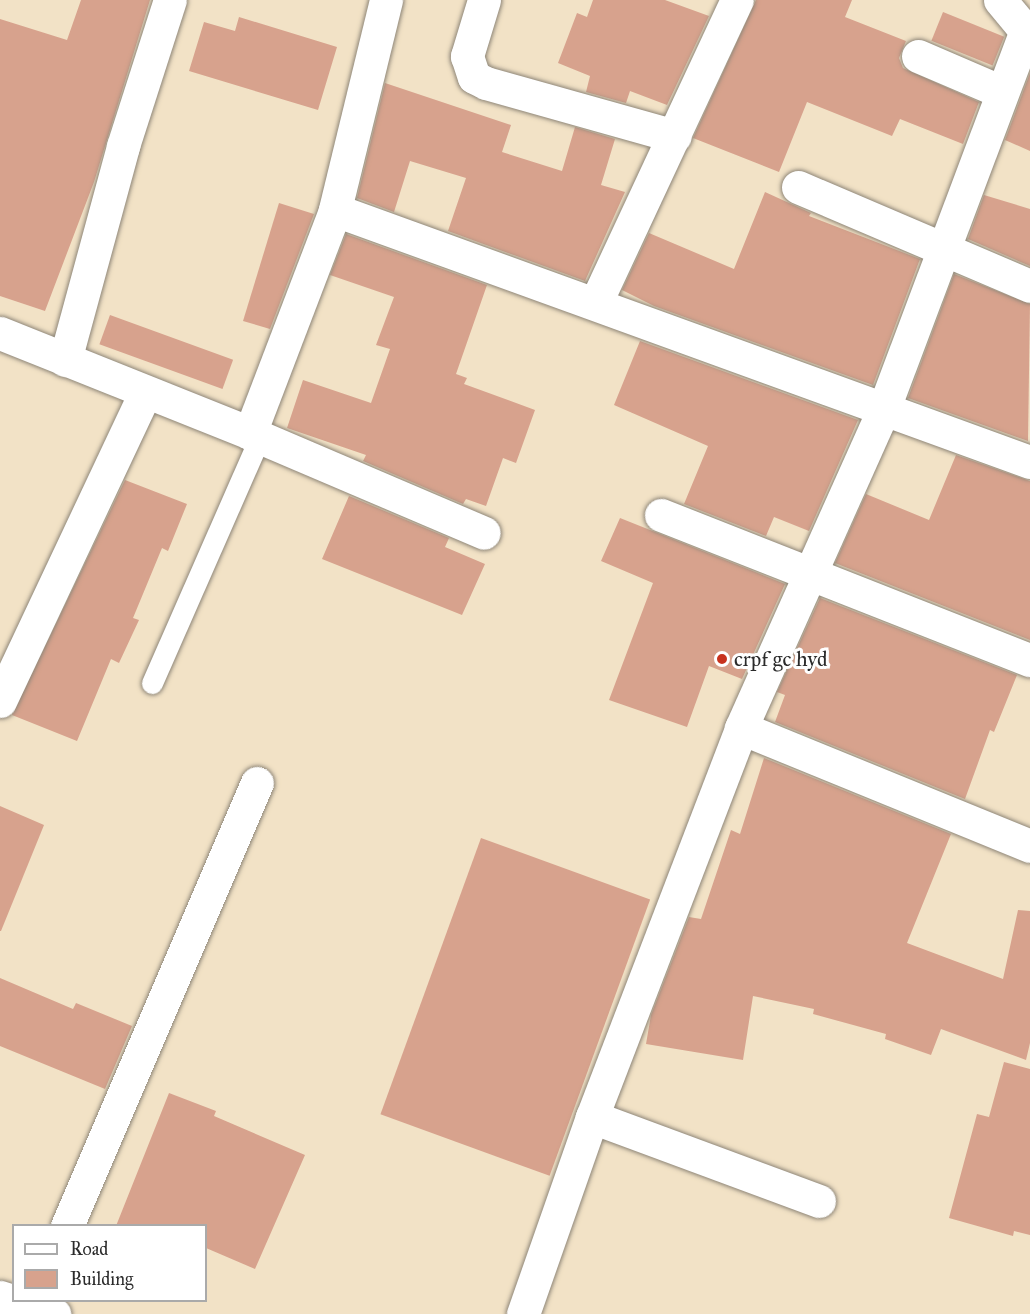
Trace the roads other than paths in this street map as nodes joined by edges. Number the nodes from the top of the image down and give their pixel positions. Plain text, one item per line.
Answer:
1 (170, 0) edge
2 (386, 0) edge
3 (484, 0) edge
4 (737, 0) edge
5 (1000, 0) edge
6 (1028, 35) edge
7 (918, 56) dead end
8 (1002, 92) junction
9 (675, 136) junction
10 (798, 187) dead end
11 (335, 210) junction
12 (940, 251) junction
13 (1030, 286) edge
14 (596, 302) junction
15 (0, 333) edge
16 (65, 360) junction
17 (145, 393) junction
18 (884, 408) junction
19 (255, 435) junction
20 (1030, 462) edge
21 (661, 515) dead end
22 (484, 533) dead end
23 (808, 572) junction
24 (1030, 660) edge
25 (152, 683) dead end
26 (0, 701) edge
27 (741, 728) junction
28 (257, 783) dead end
29 (1030, 846) edge
30 (592, 1117) junction
31 (819, 1201) dead end
32 (68, 1224) edge
33 (17, 1302) edge
34 (37, 1309) edge
35 (523, 1314) edge

1 - 16 street
2 - 11 street
3 - 9 street
4 - 9 street
5 - 6 street
6 - 8 street
7 - 8 street
8 - 12 street
9 - 14 street
10 - 12 street
11 - 14 street
11 - 19 street
12 - 13 street
12 - 18 street
14 - 18 street
15 - 16 street
16 - 17 street
17 - 19 street
17 - 26 street
18 - 20 street
18 - 23 street
19 - 22 street
19 - 25 lane
21 - 23 street
23 - 24 street
23 - 27 street
27 - 29 street
27 - 30 street
28 - 32 street
30 - 31 street
30 - 35 street
33 - 34 street

